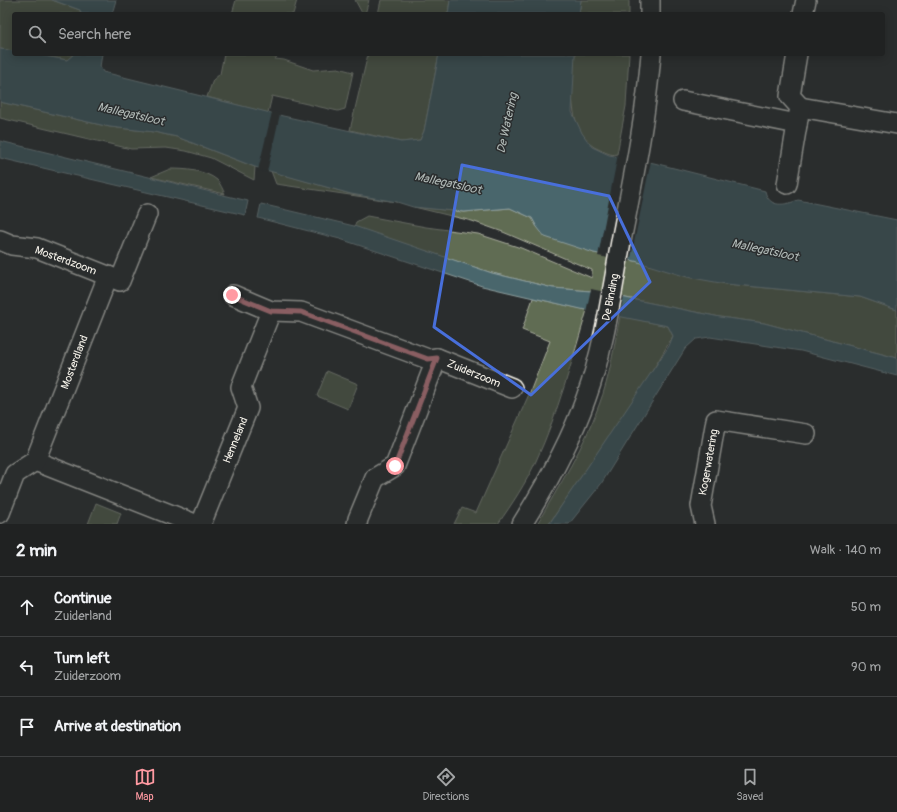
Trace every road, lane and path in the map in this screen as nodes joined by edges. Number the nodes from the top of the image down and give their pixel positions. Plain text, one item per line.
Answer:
1 (650, 0) edge
2 (806, 0) edge
3 (650, 12) edge
4 (803, 12) edge
5 (650, 56) edge
6 (797, 56) edge
7 (683, 101) dead end
8 (799, 116) junction
9 (897, 124) edge
10 (787, 184) dead end
11 (146, 214) dead end
12 (0, 240) edge
13 (120, 281) junction
14 (232, 295) dead end
15 (271, 311) junction
16 (437, 358) junction
17 (512, 388) dead end
18 (806, 434) dead end
19 (35, 461) junction
20 (4, 492) edge
21 (0, 513) edge
22 (195, 524) edge
23 (201, 524) edge
24 (357, 524) edge
25 (522, 524) edge
26 (705, 524) edge

1 - 3 street
2 - 4 street
5 - 25 street, De Binding
6 - 8 street
7 - 8 street
8 - 9 street
8 - 10 street
11 - 13 street, Mosterdland
12 - 13 street, Mosterdzoom
13 - 19 street, Mosterdland
14 - 15 street, Zuiderzoom
15 - 16 street, Zuiderzoom
15 - 23 street, Henneland
16 - 17 street, Zuiderzoom
16 - 24 street
18 - 26 street, Kogerwatering
19 - 20 street
19 - 22 street
20 - 21 street

